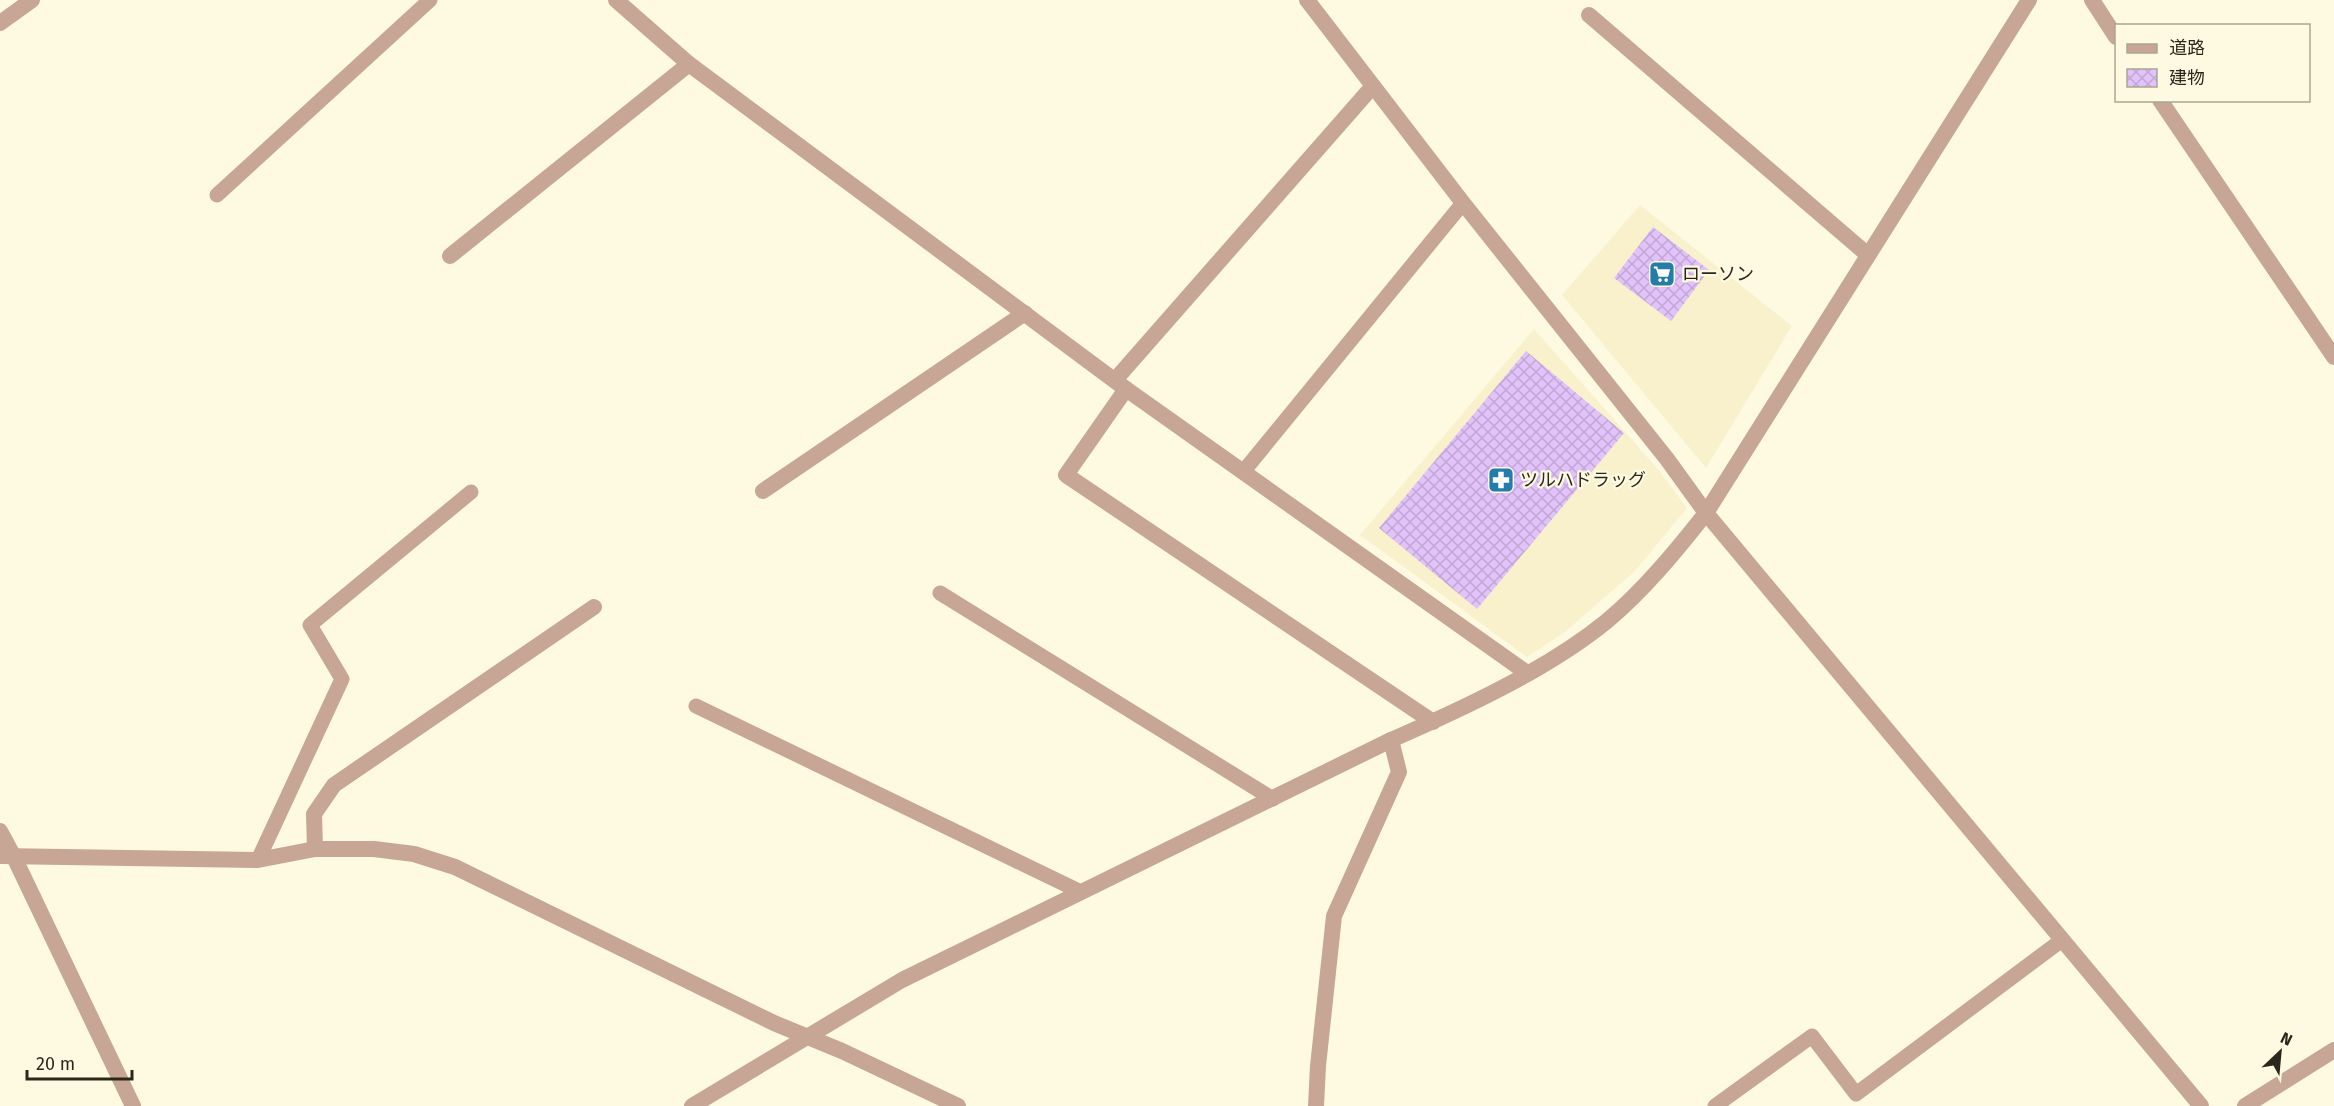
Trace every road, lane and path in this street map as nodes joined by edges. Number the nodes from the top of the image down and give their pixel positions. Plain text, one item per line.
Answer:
1 (32, 0) edge
2 (430, 0) edge
3 (616, 0) edge
4 (1307, 0) edge
5 (2029, 0) edge
6 (2092, 0) edge
7 (1588, 15) dead end
8 (0, 23) edge
9 (2115, 35) edge
10 (689, 64) junction
11 (1373, 86) junction
12 (2161, 102) edge
13 (217, 195) dead end
14 (1463, 203) junction
15 (1868, 255) junction
16 (450, 256) dead end
17 (1026, 313) junction
18 (2334, 357) edge
19 (1121, 384) junction
20 (1243, 472) junction
21 (763, 491) dead end
22 (471, 492) dead end
23 (1706, 513) junction
24 (940, 593) dead end
25 (594, 607) dead end
26 (1527, 673) junction
27 (696, 706) dead end
28 (1433, 722) junction
29 (1390, 740) junction
30 (1274, 799) junction
31 (0, 831) edge
32 (315, 849) junction
33 (7, 857) edge
34 (258, 860) junction
35 (1081, 892) junction
36 (2062, 940) junction
37 (807, 1036) junction
38 (2334, 1050) edge
39 (133, 1106) edge
40 (692, 1106) edge
41 (958, 1106) edge
42 (1317, 1106) edge
43 (1715, 1106) edge
44 (2200, 1106) edge
45 (2245, 1106) edge

1 - 8 street
2 - 13 lane
3 - 10 street
4 - 11 street
5 - 15 street
6 - 9 street
7 - 15 street
10 - 16 street
10 - 17 street
11 - 14 street
11 - 19 street
12 - 18 street
14 - 20 lane
14 - 23 street
15 - 23 street
17 - 19 street
17 - 21 street
19 - 20 street
19 - 28 street
20 - 26 street
22 - 34 lane
23 - 26 street
23 - 36 street
24 - 30 lane
25 - 32 street
26 - 28 street
27 - 35 lane
28 - 29 street
29 - 30 street
29 - 42 street
30 - 35 street
31 - 33 street
32 - 34 street
32 - 37 street
33 - 34 street
33 - 39 street
35 - 37 street
36 - 43 lane
36 - 44 street
37 - 40 street
37 - 41 street
38 - 45 street

